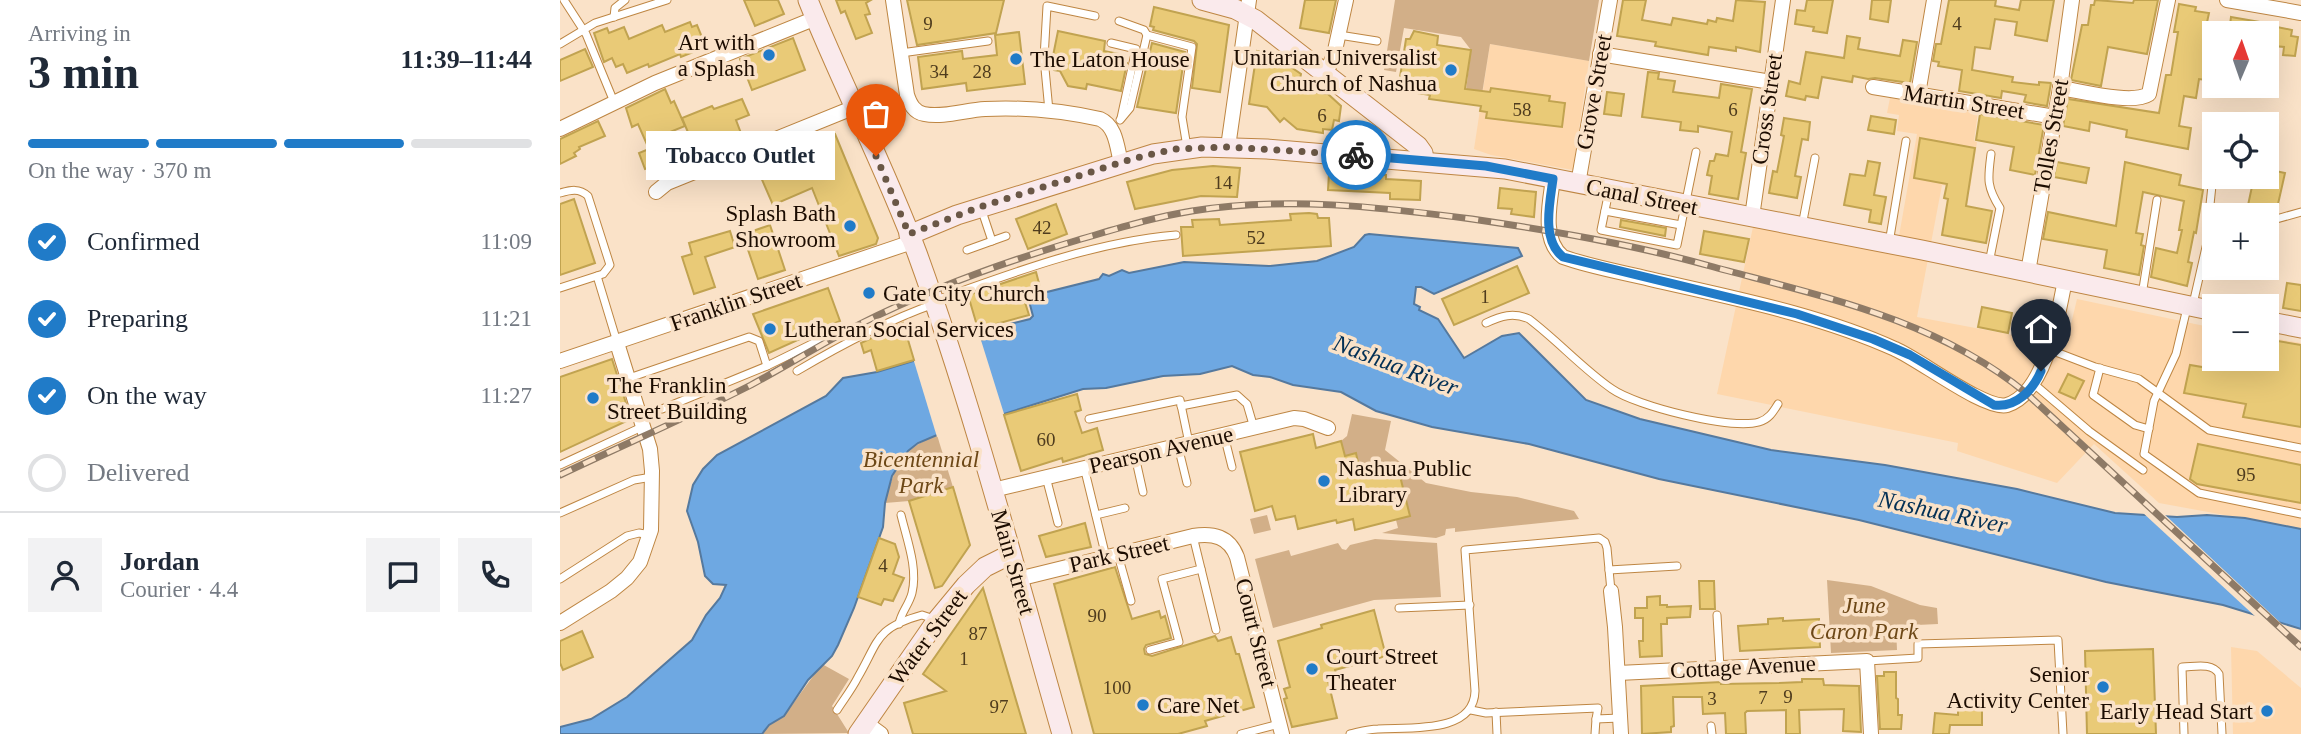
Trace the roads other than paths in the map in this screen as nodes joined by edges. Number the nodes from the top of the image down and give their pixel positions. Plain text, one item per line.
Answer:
1 (564, 0) edge
2 (625, 0) edge
3 (667, 0) edge
4 (893, 0) edge
5 (1202, 0) edge
6 (1346, 0) edge
7 (1609, 0) edge
8 (1783, 0) edge
9 (1934, 0) edge
10 (2073, 0) edge
11 (2168, 0) edge
12 (2227, 0) edge
13 (1248, 7) edge
14 (812, 9) edge
15 (2301, 13) edge
16 (1096, 16) dead end
17 (614, 17) junction
18 (1119, 21) dead end
19 (583, 29) junction
20 (1147, 35) junction
21 (1339, 36) junction
22 (988, 41) dead end
23 (1377, 41) dead end
24 (1111, 43) dead end
25 (560, 44) edge
26 (901, 53) junction
27 (1600, 54) junction
28 (1326, 73) junction
29 (1771, 82) junction
30 (1873, 88) dead end
31 (2060, 88) junction
32 (1918, 94) junction
33 (614, 102) junction
34 (855, 107) junction
35 (1049, 112) junction
36 (2055, 117) junction
37 (1115, 124) junction
38 (560, 129) edge
39 (1906, 141) dead end
40 (1228, 147) junction
41 (1187, 148) junction
42 (1696, 152) dead end
43 (1992, 154) dead end
44 (1815, 158) dead end
45 (1424, 161) junction
46 (1121, 163) junction
47 (1553, 179) junction
48 (1578, 184) junction
49 (1609, 190) junction
50 (656, 192) dead end
51 (560, 194) edge
52 (2157, 200) dead end
53 (1686, 205) junction
54 (980, 207) junction
55 (1605, 211) junction
56 (2301, 212) edge
57 (1752, 217) junction
58 (2279, 218) edge
59 (1681, 225) junction
60 (1802, 227) junction
61 (1006, 236) dead end
62 (1176, 236) dead end
63 (911, 238) junction
64 (992, 241) junction
65 (1889, 244) junction
66 (967, 250) dead end
67 (1989, 264) junction
68 (2202, 265) edge
69 (2028, 272) junction
70 (597, 276) junction
71 (2065, 280) junction
72 (560, 288) edge
73 (2142, 296) junction
74 (934, 303) junction
75 (2190, 306) junction
76 (2202, 308) edge
77 (1486, 323) dead end
78 (2279, 324) edge
79 (2301, 328) edge
80 (824, 338) dead end
81 (617, 343) junction
82 (2048, 349) junction
83 (560, 362) edge
84 (767, 366) junction
85 (2100, 368) junction
86 (797, 371) dead end
87 (629, 379) junction
88 (2034, 384) junction
89 (2158, 392) junction
90 (1778, 404) dead end
91 (1181, 406) junction
92 (662, 410) dead end
93 (1089, 419) dead end
94 (644, 425) junction
95 (1254, 428) junction
96 (1328, 428) dead end
97 (2149, 429) junction
98 (1224, 435) junction
99 (1183, 444) junction
100 (2301, 448) edge
101 (1135, 456) junction
102 (560, 465) edge
103 (1084, 467) junction
104 (1232, 467) dead end
105 (2143, 470) dead end
106 (1046, 476) junction
107 (652, 477) junction
108 (1187, 483) dead end
109 (993, 490) junction
110 (1143, 492) dead end
111 (1125, 508) dead end
112 (560, 513) edge
113 (2301, 514) edge
114 (901, 515) dead end
115 (1096, 515) junction
116 (1058, 523) dead end
117 (649, 535) junction
118 (1193, 536) junction
119 (1221, 537) joint
120 (1011, 554) junction
121 (1112, 556) junction
122 (1677, 566) dead end
123 (1201, 569) junction
124 (1609, 570) junction
125 (560, 579) edge
126 (1018, 579) junction
127 (1611, 591) joint
128 (1131, 601) dead end
129 (1470, 605) junction
130 (1399, 608) dead end
131 (1717, 615) dead end
132 (937, 620) junction
133 (560, 622) edge
134 (899, 624) junction
135 (1216, 630) dead end
136 (1150, 650) dead end
137 (1867, 661) junction
138 (1720, 667) junction
139 (1618, 673) junction
140 (837, 710) dead end
141 (1471, 710) junction
142 (1496, 712) junction
143 (1620, 718) junction
144 (1596, 719) junction
145 (1281, 729) edge
146 (868, 730) edge
147 (1062, 734) edge
148 (1241, 734) edge
149 (1350, 734) edge
150 (1497, 734) edge
151 (1595, 734) edge
152 (1621, 734) edge
153 (1871, 734) edge
154 (2063, 734) edge
155 (2184, 734) edge
156 (2222, 734) edge

1 - 19 lane
2 - 17 lane
3 - 17 lane
4 - 26 street
5 - 13 street
6 - 21 street
7 - 27 street, Grove Street
8 - 29 street, Cross Street
9 - 32 street
10 - 31 street, Tolles Street
11 - 31 street
12 - 15 street
13 - 28 street
13 - 40 street
14 - 33 street
14 - 34 street, Main Street
16 - 35 lane
17 - 19 lane
18 - 20 lane
19 - 25 lane
19 - 33 lane
20 - 37 lane
20 - 41 lane
21 - 23 lane
21 - 28 street
22 - 26 lane
24 - 37 lane
26 - 35 street
27 - 29 street
27 - 48 street, Grove Street
28 - 45 street
29 - 57 street, Cross Street
30 - 32 street, Martin Street
31 - 36 street, Tolles Street
32 - 36 street, Martin Street
33 - 38 street
34 - 50 street
34 - 63 street, Main Street
35 - 37 street
36 - 69 street, Tolles Street
37 - 46 street
39 - 65 lane
40 - 41 street, Canal Street
40 - 45 street, Canal Street
41 - 46 street, Canal Street
42 - 53 lane
43 - 67 lane
44 - 60 lane
45 - 47 street, Canal Street
46 - 54 street, Canal Street
47 - 48 street, Canal Street
47 - 88 street
48 - 49 street, Canal Street
49 - 53 street, Canal Street
49 - 55 lane
51 - 70 lane
52 - 73 lane
53 - 57 street, Canal Street
53 - 59 lane
54 - 63 street, Canal Street
54 - 64 lane
55 - 59 lane
55 - 59 lane
56 - 58 lane
57 - 60 street, Canal Street
60 - 65 street, Canal Street
61 - 64 lane
62 - 74 lane
63 - 74 street, Main Street
63 - 81 street, Franklin Street
64 - 66 lane
65 - 67 street, Canal Street
67 - 69 street, Canal Street
68 - 75 lane
69 - 71 street, Canal Street
70 - 72 lane
70 - 81 lane
71 - 73 street, Canal Street
71 - 82 street
73 - 75 street, Canal Street
74 - 86 lane
74 - 109 street, Main Street
75 - 76 street, Canal Street
75 - 89 lane
77 - 90 lane
78 - 79 street
80 - 84 lane
81 - 83 street, Franklin Street
81 - 87 street
82 - 85 lane
82 - 88 street
84 - 87 lane
84 - 92 lane
85 - 89 lane
85 - 97 lane
87 - 94 street
88 - 105 lane
89 - 97 lane
89 - 100 lane
91 - 93 lane
91 - 95 lane
91 - 99 lane
94 - 102 lane
94 - 107 street
95 - 96 street, Pearson Avenue
95 - 98 street, Pearson Avenue
97 - 113 lane
98 - 99 street, Pearson Avenue
98 - 104 lane
99 - 101 street, Pearson Avenue
99 - 108 lane
101 - 103 street, Pearson Avenue
101 - 110 lane
103 - 106 street, Pearson Avenue
103 - 115 lane
106 - 109 street, Pearson Avenue
106 - 116 lane
107 - 112 lane
107 - 117 street
109 - 120 street, Main Street
111 - 115 lane
114 - 134 lane
115 - 121 lane
117 - 125 lane
117 - 133 street
118 - 119 street, Park Street
118 - 121 street, Park Street
118 - 123 lane
119 - 145 street, Court Street
120 - 126 street, Main Street
120 - 132 street, Water Street
121 - 126 street, Park Street
121 - 128 lane
122 - 124 lane
123 - 135 lane
123 - 136 lane
124 - 127 lane
124 - 129 lane
126 - 147 street, Main Street
127 - 139 street
129 - 130 lane
129 - 141 lane
131 - 138 lane
132 - 134 lane
132 - 146 street, Water Street
134 - 140 lane
137 - 138 street, Cottage Avenue
137 - 153 street
137 - 154 lane
138 - 139 street, Cottage Avenue
139 - 143 street
141 - 142 lane
141 - 149 lane
142 - 144 lane
142 - 150 lane
143 - 144 lane
143 - 152 street
144 - 151 lane
145 - 148 lane
155 - 156 lane

